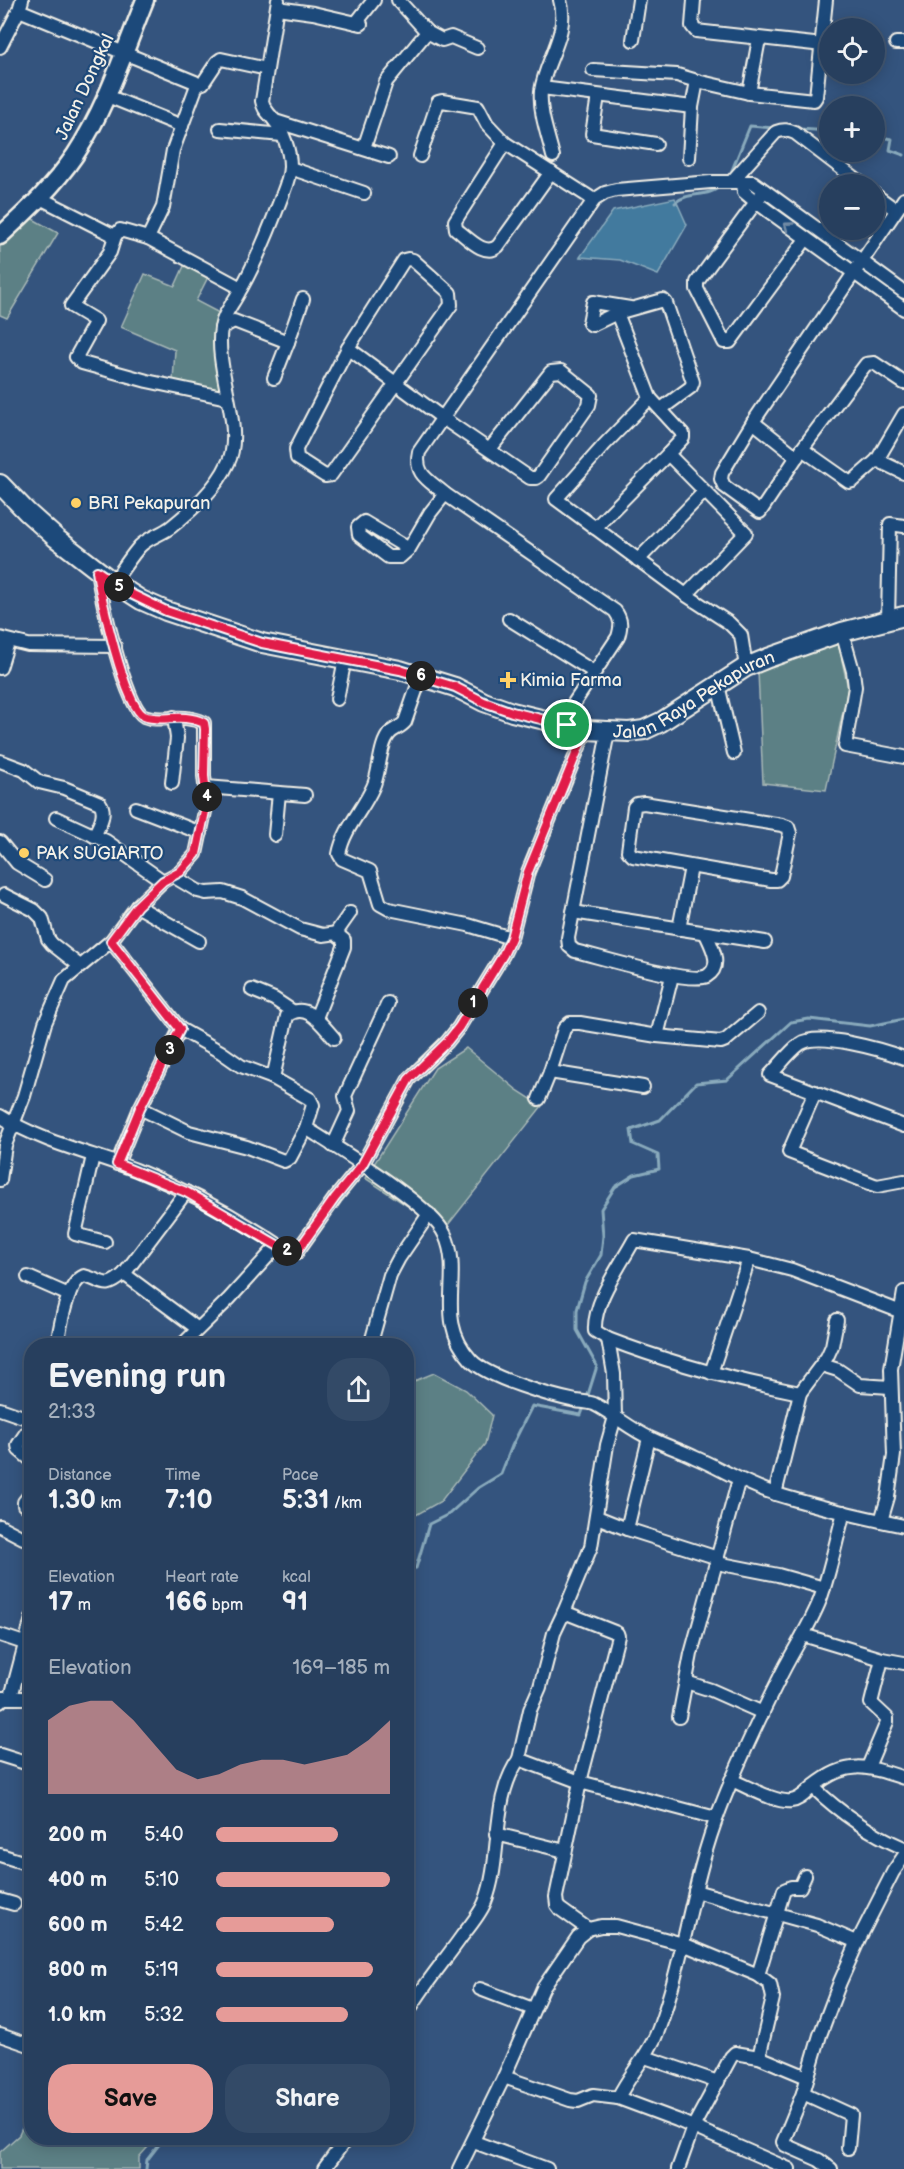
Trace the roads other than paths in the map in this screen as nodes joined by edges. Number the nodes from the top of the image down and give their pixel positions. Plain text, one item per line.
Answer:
1 (145, 0) edge
2 (374, 0) edge
3 (398, 0) edge
4 (560, 0) edge
5 (639, 0) edge
6 (694, 0) edge
7 (826, 0) edge
8 (21, 3) edge
9 (278, 4) edge
10 (825, 18) edge
11 (427, 32) junction
12 (759, 39) junction
13 (633, 40) dead end
14 (819, 45) edge
15 (0, 47) edge
16 (477, 48) dead end
17 (123, 53) junction
18 (267, 69) junction
19 (819, 69) edge
20 (593, 70) dead end
21 (697, 81) junction
22 (197, 84) junction
23 (542, 88) junction
24 (748, 93) junction
25 (105, 95) junction
26 (598, 96) junction
27 (692, 107) junction
28 (275, 121) junction
29 (182, 126) junction
30 (220, 129) dead end
31 (282, 135) junction
32 (505, 143) junction
33 (656, 144) dead end
34 (364, 148) junction
35 (420, 156) dead end
36 (553, 156) dead end
37 (389, 157) dead end
38 (689, 158) dead end
39 (290, 168) junction
40 (551, 172) junction
41 (849, 174) edge
42 (735, 182) junction
43 (764, 191) junction
44 (364, 193) dead end
45 (40, 198) junction
46 (904, 199) edge
47 (594, 200) junction
48 (756, 202) junction
49 (885, 202) edge
50 (896, 210) junction
51 (0, 236) edge
52 (115, 236) junction
53 (148, 238) junction
54 (806, 239) junction
55 (861, 261) junction
56 (853, 272) junction
57 (242, 288) junction
58 (904, 292) edge
59 (303, 299) dead end
60 (630, 308) junction
61 (904, 309) edge
62 (617, 313) junction
63 (221, 328) junction
64 (288, 342) junction
65 (348, 348) junction
66 (274, 378) dead end
67 (395, 383) junction
68 (904, 383) edge
69 (227, 398) junction
70 (650, 398) junction
71 (661, 409) junction
72 (904, 414) edge
73 (444, 419) junction
74 (753, 422) junction
75 (490, 449) junction
76 (800, 453) junction
77 (668, 454) junction
78 (877, 460) junction
79 (904, 473) edge
80 (0, 484) edge
81 (704, 492) junction
82 (444, 494) junction
83 (904, 526) edge
84 (595, 528) junction
85 (409, 549) dead end
86 (638, 560) junction
87 (97, 571) junction
88 (113, 582) junction
89 (686, 595) junction
90 (896, 618) edge
91 (509, 619) dead end
92 (842, 632) junction
93 (4, 640) edge
94 (115, 646) junction
95 (345, 659) junction
96 (746, 667) junction
97 (0, 669) edge
98 (594, 672) junction
99 (421, 676) junction
100 (718, 685) junction
101 (337, 699) dead end
102 (174, 717) junction
103 (567, 725) junction
104 (586, 730) junction
105 (608, 732) junction
106 (734, 753) dead end
107 (904, 757) edge
108 (0, 761) edge
109 (172, 783) dead end
110 (206, 787) junction
111 (279, 793) junction
112 (305, 795) dead end
113 (136, 808) dead end
114 (56, 818) dead end
115 (201, 833) junction
116 (275, 834) dead end
117 (94, 836) junction
118 (0, 842) edge
119 (691, 867) junction
120 (168, 878) junction
121 (45, 880) dead end
122 (4, 895) dead end
123 (137, 906) junction
124 (573, 912) junction
125 (350, 913) dead end
126 (679, 929) junction
127 (337, 933) junction
128 (706, 934) junction
129 (511, 938) junction
130 (111, 941) junction
131 (198, 941) dead end
132 (765, 942) dead end
133 (80, 966) junction
134 (672, 976) junction
135 (252, 990) dead end
136 (388, 1003) dead end
137 (292, 1011) junction
138 (758, 1014) dead end
139 (316, 1018) junction
140 (180, 1029) junction
141 (657, 1036) junction
142 (334, 1038) dead end
143 (902, 1056) edge
144 (550, 1072) junction
145 (273, 1078) junction
146 (643, 1087) dead end
147 (815, 1092) junction
148 (538, 1099) dead end
149 (140, 1108) junction
150 (0, 1116) edge
151 (12, 1124) junction
152 (904, 1126) edge
153 (306, 1128) junction
154 (333, 1146) junction
155 (93, 1156) junction
156 (117, 1164) junction
157 (362, 1165) junction
158 (0, 1179) edge
159 (904, 1181) edge
160 (186, 1192) junction
161 (429, 1214) junction
162 (105, 1242) dead end
163 (278, 1245) junction
164 (749, 1258) junction
165 (124, 1274) junction
166 (28, 1277) dead end
167 (904, 1292) edge
168 (69, 1295) junction
169 (902, 1312) edge
170 (837, 1320) dead end
171 (198, 1329) junction
172 (59, 1338) edge
173 (189, 1338) edge
174 (372, 1338) edge
175 (608, 1340) junction
176 (822, 1365) junction
177 (711, 1373) junction
178 (890, 1387) junction
179 (800, 1393) junction
180 (0, 1409) edge
181 (615, 1417) junction
182 (24, 1419) edge
183 (24, 1435) edge
184 (649, 1438) junction
185 (899, 1440) edge
186 (24, 1454) edge
187 (739, 1479) junction
188 (775, 1494) junction
189 (844, 1512) junction
190 (597, 1517) junction
191 (881, 1521) junction
192 (0, 1526) edge
193 (904, 1526) edge
194 (627, 1529) junction
195 (24, 1538) edge
196 (717, 1561) junction
197 (824, 1587) junction
198 (564, 1612) junction
199 (0, 1635) edge
200 (803, 1635) junction
201 (24, 1643) joint
202 (882, 1659) junction
203 (904, 1663) edge
204 (686, 1682) junction
205 (24, 1698) edge
206 (5, 1699) edge
207 (764, 1713) junction
208 (680, 1717) dead end
209 (0, 1755) edge
210 (519, 1759) junction
211 (24, 1762) edge
212 (868, 1767) junction
213 (904, 1778) edge
214 (731, 1780) junction
215 (580, 1782) junction
216 (813, 1787) junction
217 (716, 1818) junction
218 (496, 1834) junction
219 (904, 1848) edge
220 (565, 1851) junction
221 (0, 1855) edge
222 (904, 1856) edge
223 (24, 1862) edge
224 (805, 1876) dead end
225 (695, 1892) junction
226 (0, 1900) edge
227 (14, 1904) dead end
228 (776, 1914) junction
229 (588, 1929) junction
230 (857, 1942) junction
231 (683, 1944) junction
232 (758, 1975) junction
233 (480, 1989) dead end
234 (414, 2001) edge
235 (533, 2009) junction
236 (0, 2035) edge
237 (24, 2043) edge
238 (645, 2056) junction
239 (759, 2057) junction
240 (504, 2077) junction
241 (807, 2077) junction
242 (718, 2082) junction
243 (803, 2093) junction
244 (618, 2098) junction
245 (693, 2127) junction
246 (474, 2142) junction
247 (342, 2145) edge
248 (848, 2148) dead end
249 (324, 2169) edge
250 (459, 2169) edge
251 (547, 2169) edge
252 (678, 2169) edge
253 (789, 2169) edge
254 (831, 2169) edge

1 - 17 street, Jalan Dongkal
2 - 9 street
3 - 11 street
4 - 23 street
5 - 13 street
6 - 12 street
7 - 10 street
8 - 15 street
8 - 17 street
9 - 18 street
11 - 16 street
11 - 34 street
12 - 14 street
12 - 24 street
17 - 22 street
17 - 25 street, Jalan Dongkal
18 - 22 street
18 - 28 street
19 - 24 street
20 - 21 street
21 - 24 street
21 - 27 street
22 - 29 street
23 - 26 street
23 - 36 street
25 - 29 street
25 - 45 street, Jalan Dongkal
26 - 27 street
26 - 33 street
27 - 38 street
28 - 31 street
28 - 34 street
29 - 53 street
30 - 31 street
31 - 39 street
32 - 35 street
32 - 40 street
32 - 40 street
34 - 37 street
39 - 44 street
39 - 57 street
40 - 47 street
41 - 42 street
42 - 43 street
42 - 47 street
42 - 48 street
43 - 48 street
43 - 55 street
45 - 51 street, Jalan Dongkal
45 - 52 street
46 - 50 street
47 - 73 street
54 -> 48 street
48 - 54 street
49 - 50 street
50 - 55 street
52 - 53 street
52 - 69 street
53 - 57 street
54 - 56 street
55 - 56 street
55 - 58 street
56 - 61 street
56 - 74 street
57 - 63 street
59 - 64 street
60 - 62 street
60 - 62 street
60 - 71 street
62 - 70 street
63 - 64 street
63 - 69 street
64 - 66 street
65 - 67 street
65 - 67 street
65 - 67 street
67 - 73 street
68 - 76 street
69 - 88 street
70 - 71 street
70 - 84 street
71 - 77 street
72 - 78 street
73 - 75 street
73 - 82 street
74 - 76 street
74 - 76 street
75 - 75 street
76 - 78 street
77 - 81 street
77 - 84 street
78 - 79 street
80 - 87 main road, Jalan Raya Pekapuran
81 - 86 street
81 - 89 street
82 - 85 street
82 - 98 street
83 - 90 street
84 - 86 street
86 - 89 street
87 - 88 main road, Jalan Raya Pekapuran
87 - 94 street
88 - 95 main road, Jalan Raya Pekapuran
89 - 96 street
90 - 92 main road, Jalan Raya Pekapuran
91 - 98 street
92 - 96 main road, Jalan Raya Pekapuran
92 - 107 street
93 - 94 street
93 - 97 street
94 - 102 street
95 - 99 main road, Jalan Raya Pekapuran
95 - 101 street
96 - 100 main road, Jalan Raya Pekapuran
98 - 103 street
99 - 103 main road, Jalan Raya Pekapuran
99 - 129 street
100 - 105 main road, Jalan Raya Pekapuran
100 - 106 street
102 - 109 street
102 - 110 street
103 - 104 main road, Jalan Raya Pekapuran
104 - 105 main road, Jalan Raya Pekapuran
104 - 129 street
105 - 124 street
108 - 117 street
110 - 111 street
110 - 115 street
111 - 112 street
111 - 116 street
113 - 115 street
114 - 117 street
115 - 120 street
117 - 120 street
118 - 121 street
119 - 119 street
119 - 126 street
120 - 123 street
120 - 127 street
122 - 133 street
123 - 130 street
123 - 131 street
124 - 126 street
124 - 134 street
125 - 127 street
126 - 128 street
127 - 139 street
128 - 132 street
128 - 134 street
129 - 157 street
130 - 133 street
130 - 140 street
133 - 151 street
134 - 141 street
135 - 137 street
136 - 154 street
137 - 139 street
137 - 145 street
138 - 141 street
139 - 142 street
140 - 145 street
140 - 149 street
141 - 144 street
143 - 147 street
144 - 146 street
144 - 148 street
145 - 153 street
147 - 152 street
147 - 159 street
149 - 153 street
149 - 156 street
150 - 151 street
151 - 155 street
151 - 158 street
153 - 154 street
154 - 157 street
155 - 156 street
155 - 162 street
156 - 160 street
157 - 161 street
157 - 163 street
160 - 163 street
160 - 165 street
161 - 174 street
161 - 181 street
163 - 171 street
164 - 169 street
164 - 175 street
164 - 177 street
165 - 168 street
165 - 171 street
166 - 168 street
167 - 169 street
168 - 172 street
169 - 178 street
170 - 176 street
171 - 173 street
175 - 177 street
175 - 181 street
176 - 178 street
176 - 179 street
177 - 179 street
178 - 185 street
179 - 188 street
180 - 182 street
181 - 184 street
181 - 190 street
183 - 186 street
184 - 187 street
184 - 194 street
185 - 191 street
187 - 188 street
187 - 196 street
188 - 189 street
189 - 191 street
189 - 197 street
190 - 194 street
190 - 198 street
191 - 193 street
192 - 195 street
194 - 196 street
196 - 197 street
196 - 204 street
197 - 200 street
198 - 210 street
198 - 215 street
199 - 201 street
200 - 202 street
200 - 207 street
201 - 206 street
202 - 203 street
202 - 212 street
204 - 207 street
204 - 208 street
205 - 206 street
207 - 214 street
209 - 211 street
210 - 215 street
210 - 218 street
212 - 213 street
212 - 216 street
214 - 216 street
214 - 217 street
215 - 217 street
215 - 220 street
216 - 219 street
217 - 225 street
218 - 220 street
218 - 234 street
220 - 229 street
221 - 223 street
222 - 230 street
224 - 228 street
225 - 228 street
225 - 231 street
226 - 227 street
228 - 230 street
228 - 232 street
229 - 231 street
229 - 235 street
230 - 241 street
231 - 232 street
231 - 238 street
232 - 239 street
233 - 235 street
235 - 240 street
236 - 237 street
238 - 242 street
238 - 244 street
239 - 241 street
239 - 242 street
240 - 244 street
240 - 246 street
241 - 243 street
242 - 245 street
243 - 248 street
243 - 254 street
244 - 245 street
245 - 252 street
245 - 253 street
246 - 250 street
246 - 251 street
247 - 249 street

